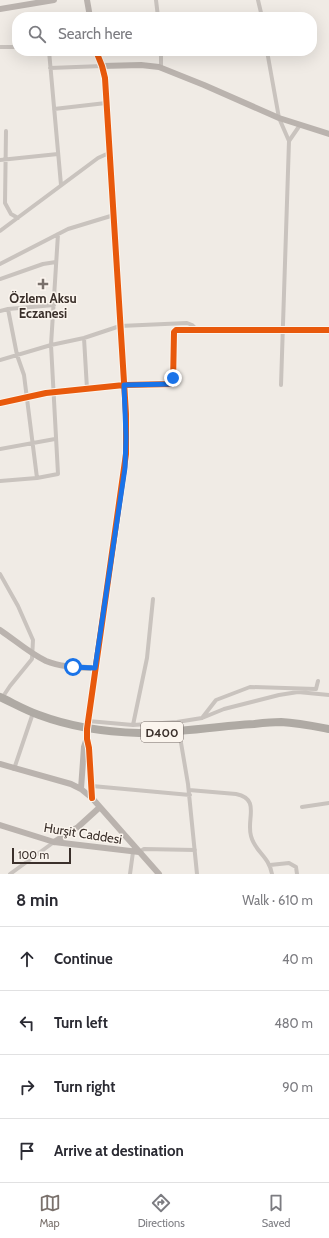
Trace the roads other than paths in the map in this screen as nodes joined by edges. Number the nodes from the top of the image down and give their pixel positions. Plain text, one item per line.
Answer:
1 (54, 0) edge
2 (87, 0) edge
3 (156, 0) edge
4 (258, 0) edge
5 (0, 9) edge
6 (89, 12) edge
7 (157, 12) edge
8 (261, 12) edge
9 (0, 46) edge
10 (12, 47) edge
11 (49, 56) edge
12 (98, 56) edge
13 (161, 56) edge
14 (268, 56) edge
15 (102, 66) junction
16 (50, 68) junction
17 (161, 68) junction
18 (106, 103) junction
19 (54, 109) junction
20 (280, 118) junction
21 (300, 125) junction
22 (6, 131) dead end
23 (329, 134) edge
24 (289, 141) junction
25 (109, 153) junction
26 (58, 154) junction
27 (0, 160) edge
28 (6, 160) junction
29 (61, 185) junction
30 (5, 203) junction
31 (0, 205) edge
32 (114, 215) junction
33 (18, 218) junction
34 (0, 231) edge
35 (58, 234) junction
36 (56, 262) junction
37 (0, 264) edge
38 (0, 279) edge
39 (54, 305) junction
40 (8, 309) junction
41 (0, 311) edge
42 (120, 326) junction
43 (196, 329) junction
44 (283, 329) junction
45 (329, 330) edge
46 (84, 338) junction
47 (51, 345) junction
48 (18, 355) junction
49 (0, 360) edge
50 (124, 385) junction
51 (281, 385) dead end
52 (87, 389) junction
53 (53, 392) junction
54 (27, 397) junction
55 (0, 403) edge
56 (55, 439) junction
57 (32, 442) junction
58 (0, 449) edge
59 (37, 478) junction
60 (0, 481) edge
61 (0, 574) edge
62 (153, 599) dead end
63 (0, 630) edge
64 (32, 652) junction
65 (95, 668) junction
66 (318, 681) dead end
67 (329, 695) edge
68 (1, 698) edge
69 (33, 712) junction
70 (202, 718) junction
71 (88, 725) junction
72 (133, 725) junction
73 (329, 729) edge
74 (179, 731) junction
75 (87, 739) junction
76 (0, 764) edge
77 (14, 769) junction
78 (81, 786) junction
79 (92, 786) junction
80 (189, 792) junction
81 (92, 798) junction
82 (329, 803) edge
83 (100, 807) junction
84 (302, 807) dead end
85 (0, 825) edge
86 (54, 842) junction
87 (195, 850) junction
88 (136, 852) junction
89 (270, 866) junction
90 (10, 874) edge
91 (130, 874) edge
92 (159, 874) edge
93 (197, 874) edge
94 (272, 874) edge
95 (297, 874) edge

1 - 5 street
2 - 6 street
3 - 7 street
4 - 8 street
9 - 10 street
11 - 16 street
12 - 15 street
13 - 17 street
14 - 20 street
15 - 16 street
15 - 17 street
15 - 18 street
16 - 19 street
17 - 20 street
18 - 19 street
18 - 25 street
19 - 26 street
20 - 21 street
20 - 24 street
21 - 23 street
21 - 24 street
22 - 28 street
24 - 44 street
25 - 29 street
25 - 32 street
26 - 28 street
26 - 29 street
27 - 28 street
28 - 30 street
29 - 33 street
30 - 31 street
30 - 33 street
32 - 35 street
32 - 42 street
33 - 34 street
35 - 36 street
35 - 37 street
36 - 38 street
36 - 39 street
39 - 40 street
39 - 47 street
40 - 41 street
40 - 48 street
42 - 43 street
42 - 46 street
42 - 50 street
43 - 44 street
43 - 50 street
44 - 45 street
44 - 51 street
46 - 47 street
46 - 52 street
47 - 48 street
47 - 53 street
48 - 49 street
48 - 54 street
50 - 52 street
50 - 65 street
52 - 53 street
53 - 54 street
53 - 56 street
54 - 55 street
54 - 57 street
56 - 57 street
56 - 59 street
57 - 58 street
57 - 59 street
59 - 60 street
61 - 64 street
62 - 72 street
63 - 64 street
64 - 65 street
64 - 68 street
65 - 71 street
66 - 70 street
67 - 70 street
68 - 69 highway, D400
69 - 71 highway, D400
69 - 77 street
70 - 72 street
71 - 72 street
71 - 74 highway, D400
71 - 75 street
73 - 74 highway, D400
74 - 80 street
75 - 78 street
75 - 79 street
76 - 77 street
77 - 78 street
78 - 79 street
78 - 81 street
79 - 80 street
79 - 81 street
80 - 87 street
80 - 89 street
81 - 83 street
82 - 84 street
83 - 86 street
83 - 88 street
85 - 86 street, Hurşit Caddesi
86 - 88 street, Hurşit Caddesi
86 - 90 street
87 - 88 street
87 - 93 street
88 - 91 street
88 - 92 street
89 - 94 street
89 - 95 street

